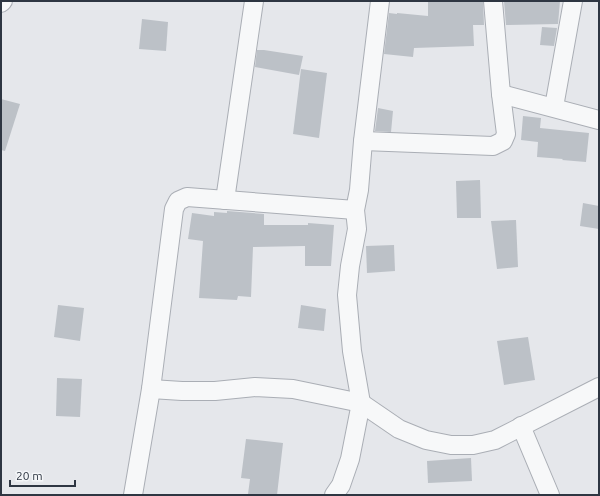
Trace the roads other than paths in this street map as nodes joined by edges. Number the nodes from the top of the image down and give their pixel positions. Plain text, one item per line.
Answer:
1 (254, 1) edge
2 (380, 1) edge
3 (493, 1) edge
4 (573, 1) edge
5 (501, 94) junction
6 (554, 107) junction
7 (599, 120) edge
8 (362, 141) junction
9 (224, 200) junction
10 (354, 210) junction
11 (599, 387) edge
12 (150, 389) junction
13 (361, 403) junction
14 (521, 426) junction
15 (132, 495) edge
16 (334, 495) edge
17 (550, 495) edge

1 - 9 street
2 - 8 street
3 - 5 street
4 - 6 street
5 - 6 street
5 - 8 street
6 - 7 street
8 - 10 street
9 - 10 street
9 - 12 street
10 - 13 street
11 - 14 street
12 - 13 street
12 - 15 street
13 - 14 street
13 - 16 street
14 - 17 street

